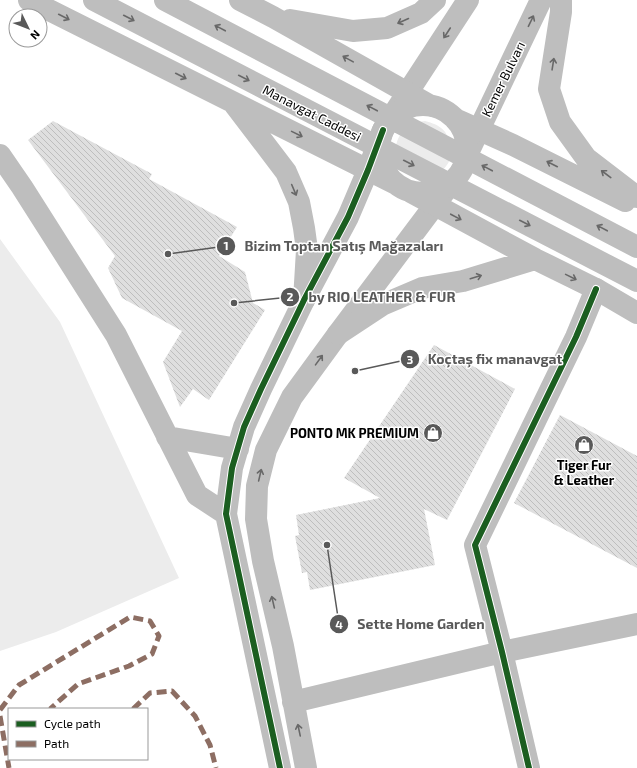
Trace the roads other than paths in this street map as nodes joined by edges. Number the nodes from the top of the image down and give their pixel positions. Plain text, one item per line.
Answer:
1 (29, 0) edge
2 (94, 0) edge
3 (165, 0) edge
4 (240, 0) edge
5 (435, 0) edge
6 (468, 0) edge
7 (541, 0) edge
8 (561, 0) edge
9 (274, 17) junction
10 (408, 93) junction
11 (231, 101) junction
12 (431, 106) junction
13 (455, 119) junction
14 (387, 124) junction
15 (479, 129) junction
16 (0, 155) edge
17 (466, 157) junction
18 (368, 170) junction
19 (452, 182) junction
20 (403, 188) junction
21 (637, 198) edge
22 (435, 205) junction
23 (637, 207) edge
24 (637, 246) edge
25 (535, 259) junction
26 (637, 281) edge
27 (596, 289) junction
28 (304, 300) junction
29 (637, 313) edge
30 (338, 334) junction
31 (167, 437) junction
32 (238, 449) junction
33 (226, 514) junction
34 (637, 624) edge
35 (502, 652) junction
36 (293, 702) junction
37 (280, 768) edge
38 (306, 768) edge
39 (528, 768) edge

1 -> 11 main road
2 -> 26 main road, Manavgat Caddesi
24 -> 3 main road
4 - 9 main road
5 -> 9 main road
6 -> 10 main road
15 -> 7 main road, Kemer Bulvarı
21 -> 8 main road
10 -> 9 main road
10 - 12 main road
10 - 14 main road
11 -> 18 main road
11 -> 28 main road
12 - 13 main road
12 - 14 main road
13 - 15 main road
13 - 17 main road
14 - 18 main road
14 - 20 main road
15 - 17 main road, Kemer Bulvarı
23 -> 15 main road
16 - 31 main road
17 - 19 main road
18 - 20 main road
18 - 28 main road
19 - 20 main road
19 - 22 main road
20 - 22 main road
22 -> 25 main road
22 - 30 main road
25 -> 27 main road
30 -> 25 main road
27 - 29 main road
27 - 35 main road
28 - 32 main road
36 -> 30 main road
31 - 32 main road
31 - 33 main road
32 - 33 main road
33 - 37 main road
34 - 35 main road
35 - 36 main road
35 - 39 main road
38 -> 36 main road

